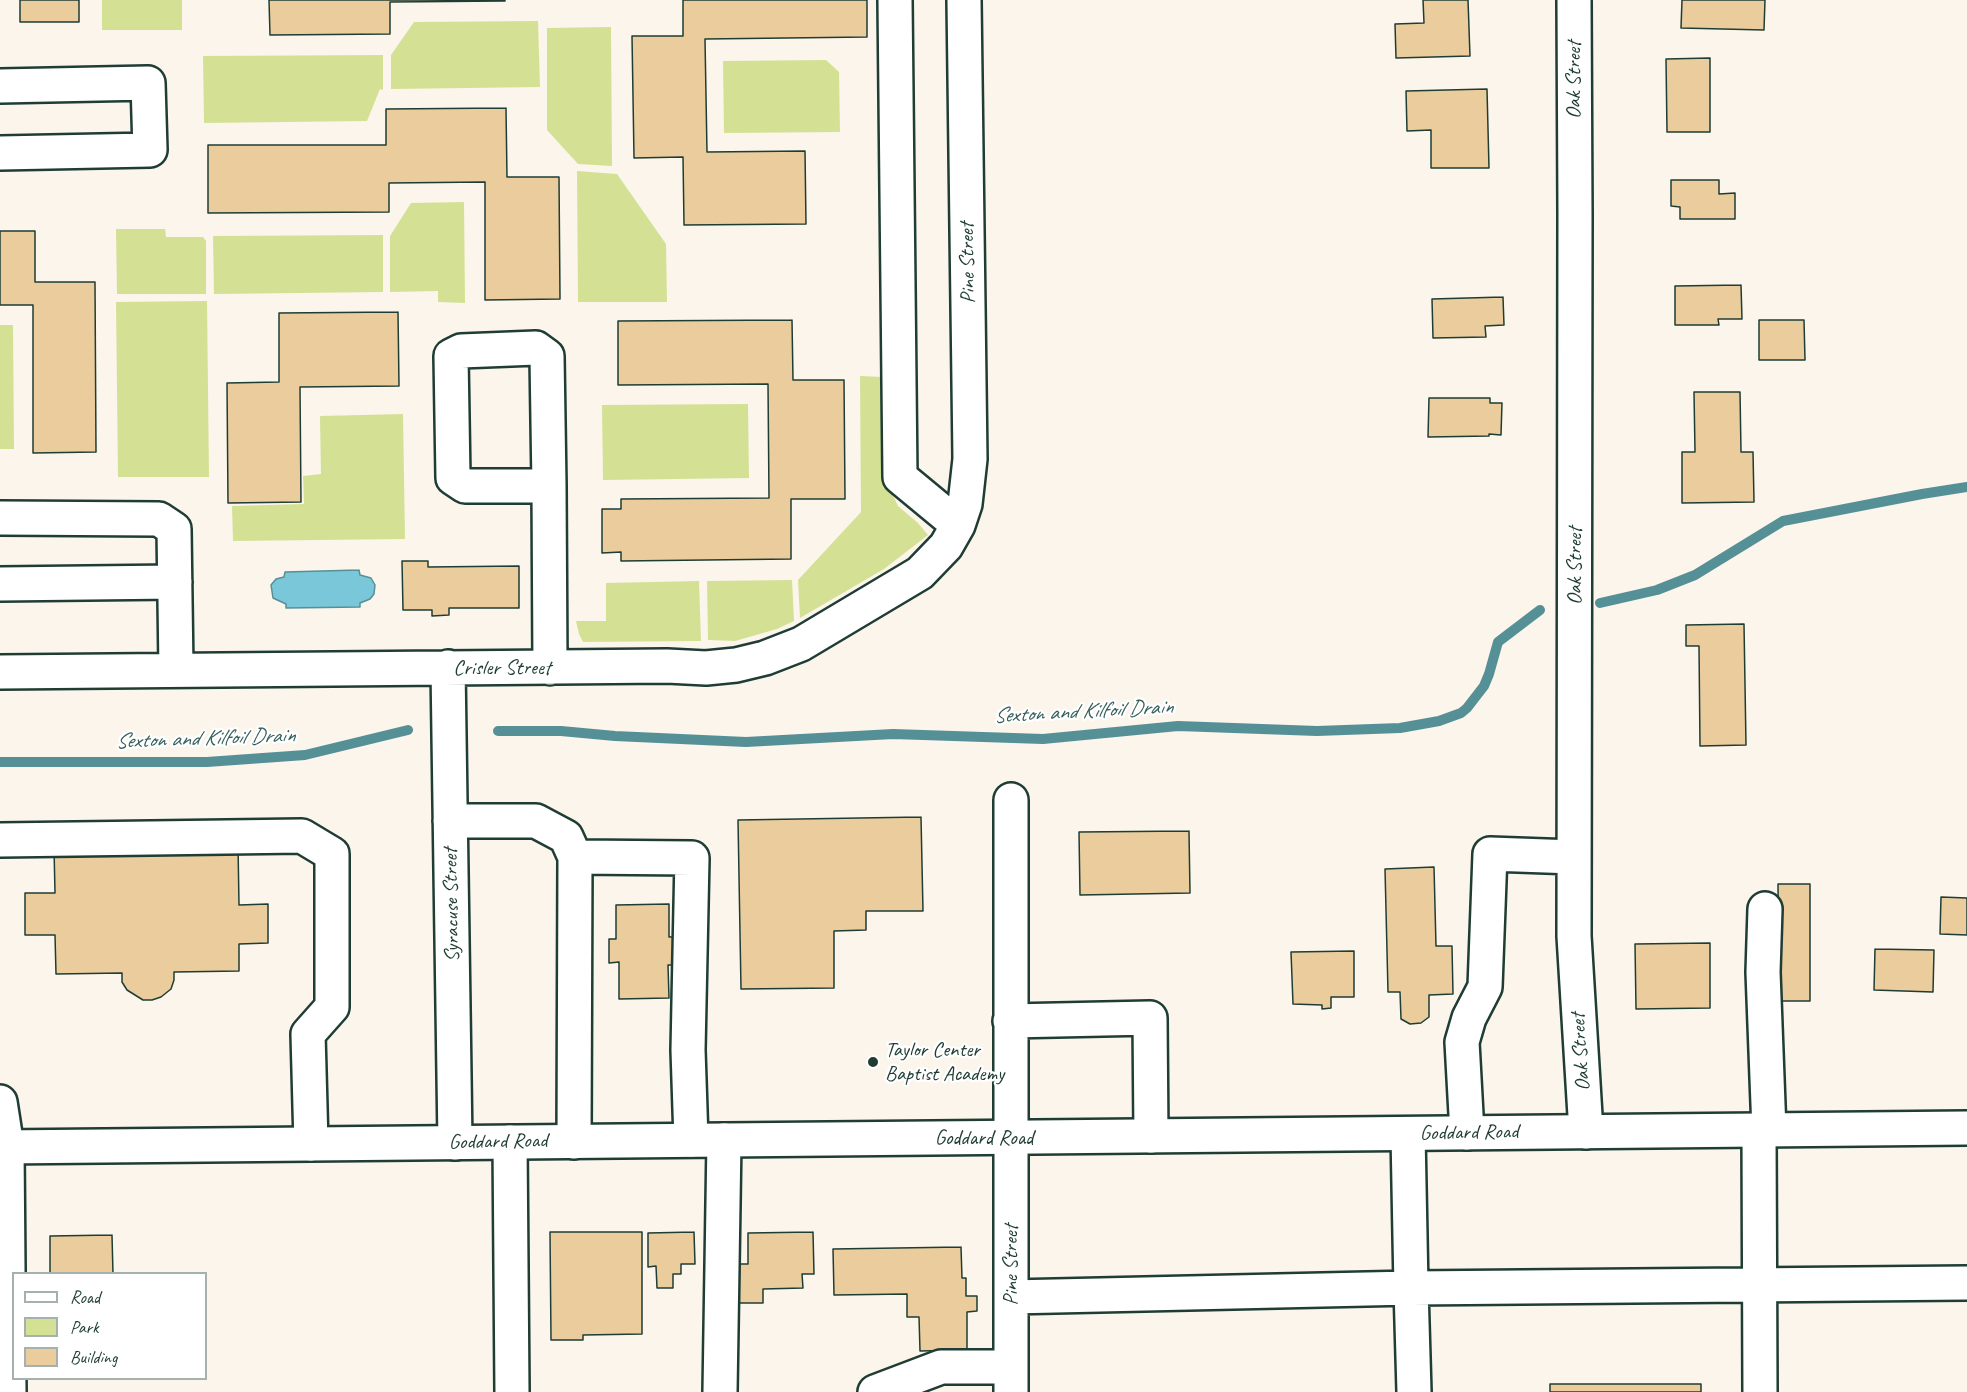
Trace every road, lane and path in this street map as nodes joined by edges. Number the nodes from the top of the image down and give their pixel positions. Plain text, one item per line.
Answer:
1 (895, 0) edge
2 (964, 0) edge
3 (1574, 0) edge
4 (0, 86) edge
5 (0, 153) edge
6 (549, 486) junction
7 (0, 518) edge
8 (958, 525) junction
9 (175, 582) junction
10 (0, 584) edge
11 (448, 668) junction
12 (550, 668) junction
13 (177, 670) junction
14 (0, 672) edge
15 (1011, 800) dead end
16 (450, 821) junction
17 (0, 840) edge
18 (575, 857) junction
19 (1574, 857) junction
20 (1765, 909) dead end
21 (1010, 1021) junction
22 (0, 1102) edge
23 (1967, 1128) edge
24 (1764, 1131) junction
25 (1586, 1132) junction
26 (1467, 1133) junction
27 (1408, 1134) junction
28 (1151, 1136) junction
29 (1010, 1138) junction
30 (691, 1140) junction
31 (724, 1140) junction
32 (510, 1142) junction
33 (574, 1142) junction
34 (455, 1143) junction
35 (311, 1144) junction
36 (4, 1147) edge
37 (1967, 1283) edge
38 (1759, 1284) junction
39 (1411, 1288) junction
40 (1011, 1297) junction
41 (1011, 1379) edge
42 (9, 1392) edge
43 (512, 1392) edge
44 (720, 1392) edge
45 (875, 1392) edge
46 (1414, 1392) edge
47 (1760, 1392) edge

1 - 8 street
2 - 8 street, Pine Street
3 - 19 street, Oak Street
4 - 5 street
6 - 6 street
6 - 12 street
7 - 9 street
8 - 12 street, Crisler Street
9 - 10 street
9 - 13 street
11 - 12 street, Crisler Street
11 - 13 street, Crisler Street
11 - 16 street, Syracuse Street
13 - 14 street, Crisler Street
15 - 21 street, Pine Street
16 - 18 street
16 - 34 street, Syracuse Street
17 - 35 street
18 - 30 street
18 - 33 street
19 - 25 street, Oak Street
19 - 26 street
20 - 24 street
21 - 28 street
21 - 29 street, Pine Street
22 - 36 street
23 - 24 street, Goddard Road
24 - 25 street, Goddard Road
24 - 38 street
25 - 26 street, Goddard Road
26 - 27 street, Goddard Road
27 - 28 street, Goddard Road
27 - 39 street
28 - 29 street, Goddard Road
29 - 31 street, Goddard Road
29 - 40 street, Pine Street
30 - 31 street, Goddard Road
30 - 33 street, Goddard Road
31 - 44 street
32 - 33 street, Goddard Road
32 - 34 street, Goddard Road
32 - 43 street
34 - 35 street, Goddard Road
35 - 36 street, Goddard Road
36 - 42 street
37 - 38 street
38 - 39 street
38 - 47 street
39 - 40 street
39 - 46 street
40 - 41 street, Pine Street
41 - 45 street

